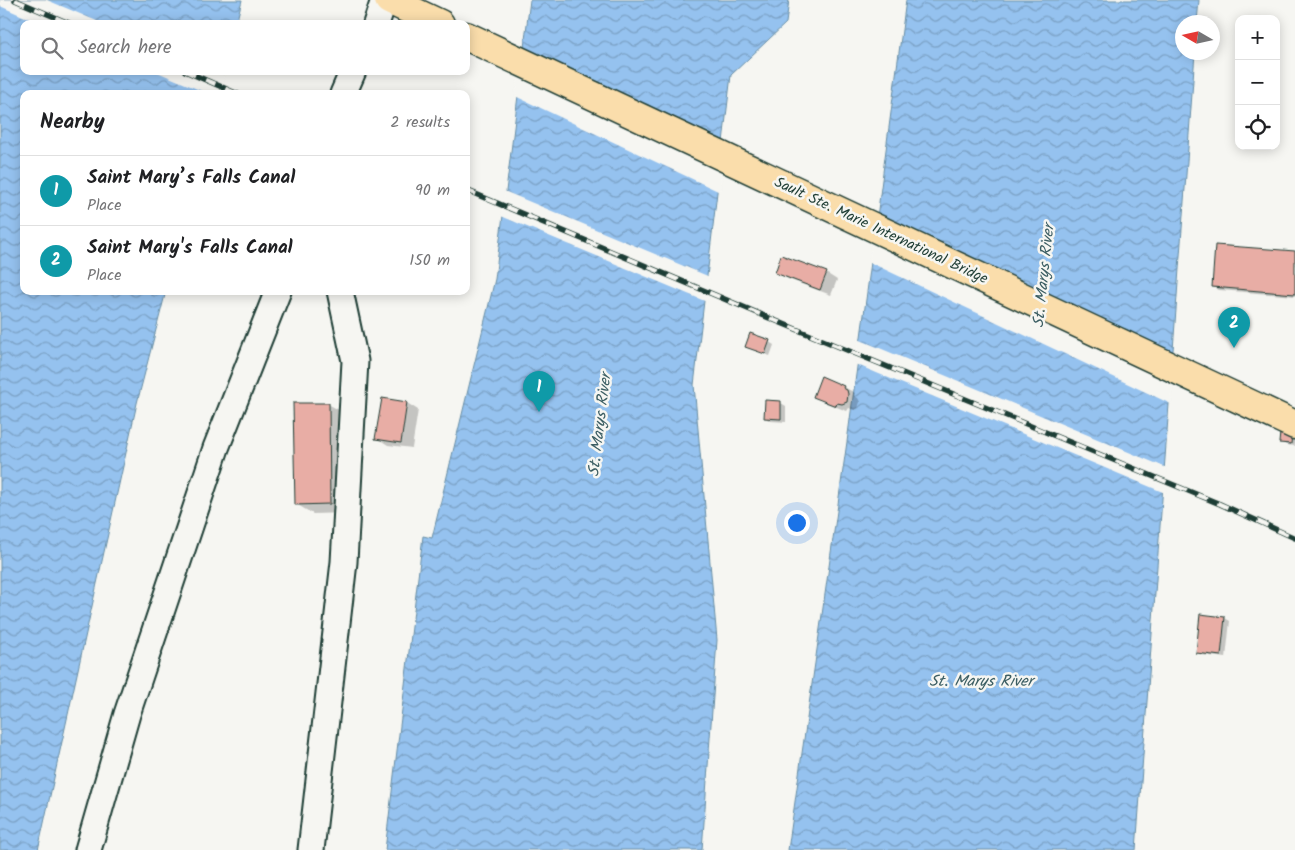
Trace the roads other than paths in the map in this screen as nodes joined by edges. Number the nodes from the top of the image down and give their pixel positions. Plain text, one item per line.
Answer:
1 (384, 0) edge
2 (389, 0) edge
3 (377, 20) edge
4 (432, 20) edge
5 (470, 38) edge
6 (351, 75) edge
7 (345, 90) edge
8 (276, 295) edge
9 (341, 295) edge
10 (1295, 425) edge
11 (88, 850) edge
12 (311, 850) edge

1 - 3 lane
2 - 4 highway
5 - 10 highway, Sault Ste. Marie International Bridge
6 - 7 lane
8 - 11 lane
9 - 12 lane

